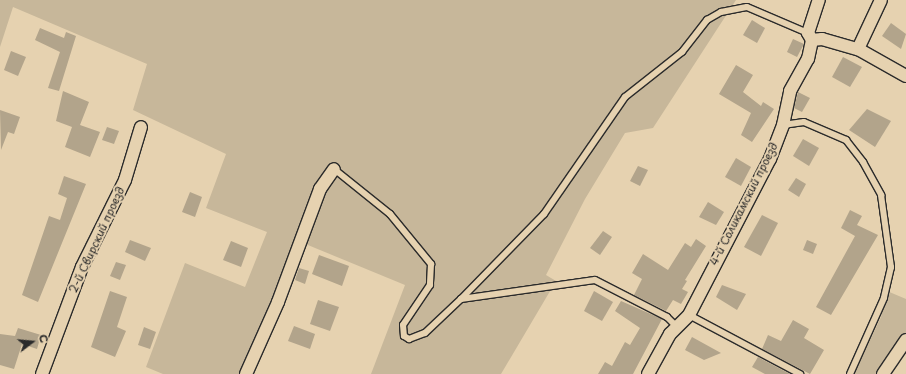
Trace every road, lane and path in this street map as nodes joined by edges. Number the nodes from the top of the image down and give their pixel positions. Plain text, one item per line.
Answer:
1 (819, 0) edge
2 (881, 0) edge
3 (810, 37) junction
4 (858, 49) junction
5 (906, 76) edge
6 (783, 125) junction
7 (141, 127) dead end
8 (334, 169) joint
9 (461, 299) junction
10 (689, 315) junction
11 (676, 326) junction
12 (906, 340) edge
13 (42, 374) edge
14 (246, 374) edge
15 (648, 374) edge
16 (800, 374) edge
17 (850, 374) edge
18 (883, 374) edge

1 - 3 street, 4-й Соликамский проезд
2 - 4 street
3 - 4 street
3 - 6 street, 4-й Соликамский проезд
3 - 9 lane
4 - 5 street
6 - 10 street, 4-й Соликамский проезд
6 - 17 lane
7 - 13 street, 2-й Свирский проезд
8 - 9 lane
8 - 14 street
9 - 11 lane
10 - 11 street, 4-й Соликамский проезд
10 - 16 lane
11 - 15 street, 4-й Соликамский проезд
12 - 18 street

